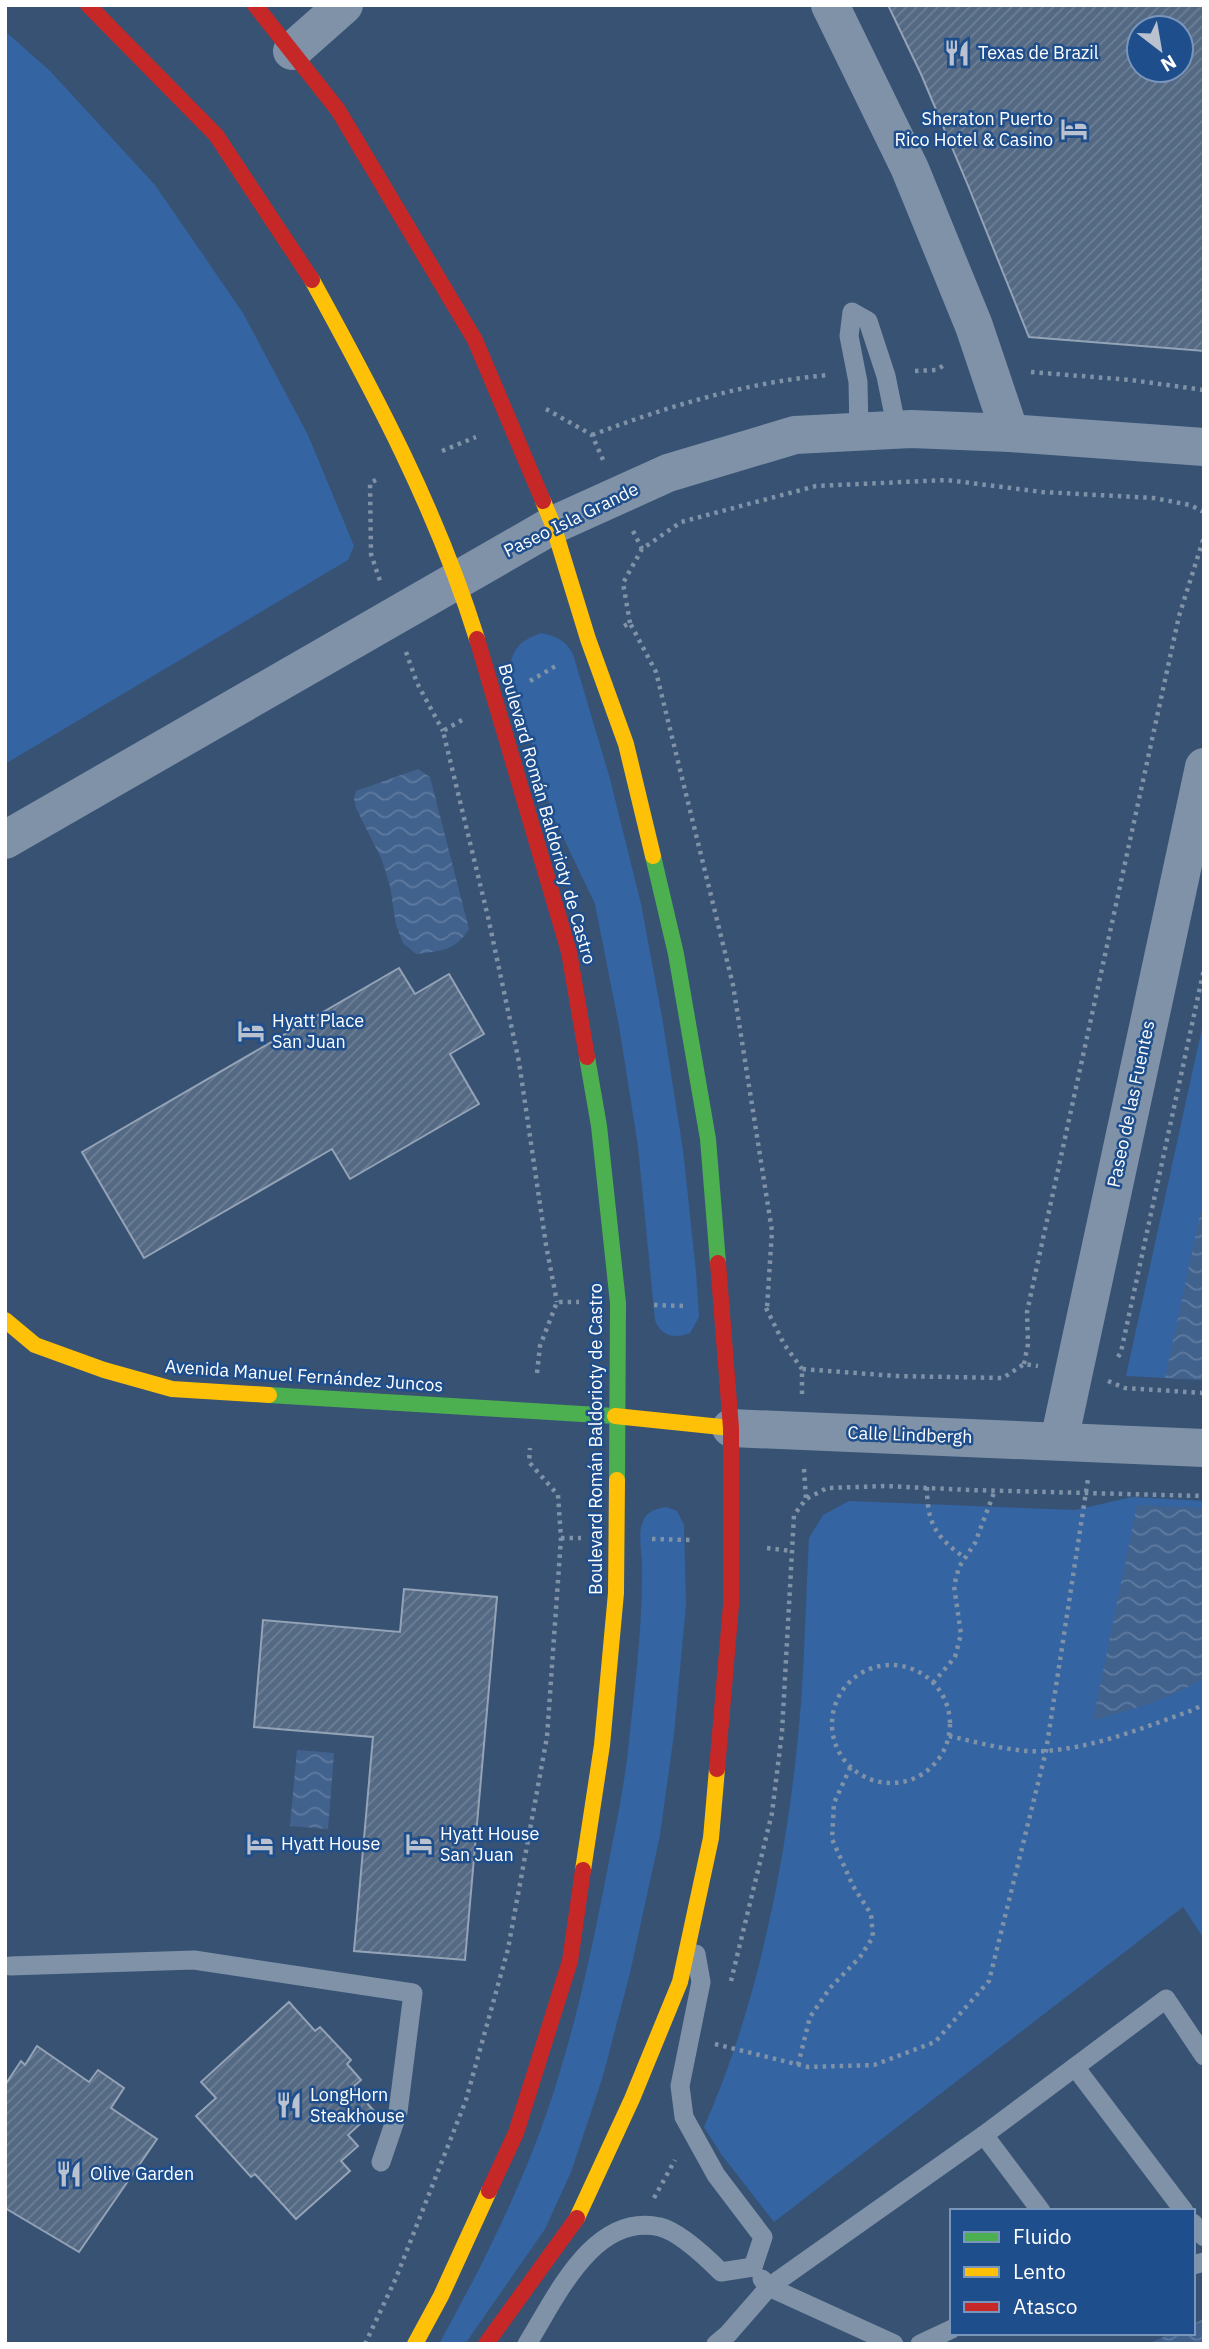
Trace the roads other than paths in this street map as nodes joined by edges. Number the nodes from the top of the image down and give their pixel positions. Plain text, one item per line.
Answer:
1 (88, 5) edge
2 (255, 5) edge
3 (344, 5) edge
4 (830, 5) edge
5 (292, 51) junction
6 (897, 430) junction
7 (859, 432) junction
8 (1010, 433) junction
9 (1204, 447) edge
10 (554, 525) junction
11 (458, 578) junction
12 (1204, 767) edge
13 (5, 841) edge
14 (5, 1320) edge
15 (616, 1416) junction
16 (731, 1428) junction
17 (1075, 1442) junction
18 (1204, 1448) edge
19 (692, 1926) junction
20 (10, 1966) dead end
21 (1204, 2056) edge
22 (1075, 2067) junction
23 (984, 2135) junction
24 (381, 2162) dead end
25 (1040, 2209) edge
26 (1182, 2209) edge
27 (752, 2267) junction
28 (769, 2287) junction
29 (950, 2330) edge
30 (415, 2344) edge
31 (486, 2344) edge
32 (527, 2344) edge
33 (716, 2344) edge
34 (894, 2344) edge
35 (920, 2344) edge

1 - 11 main road, Boulevard Román Baldorioty de Castro
2 - 5 main road
3 - 5 street
4 - 8 street
5 - 10 main road
6 - 7 street, Paseo Isla Grande
6 - 7 lane
6 - 8 street, Paseo Isla Grande
7 - 10 street, Paseo Isla Grande
8 - 9 street, Paseo Isla Grande
10 - 11 street, Paseo Isla Grande
10 - 16 main road
11 - 13 street, Paseo Isla Grande
11 - 15 main road, Boulevard Román Baldorioty de Castro
12 - 17 street, Paseo de las Fuentes
14 - 15 main road, Avenida Manuel Fernández Juncos
15 - 16 main road, Calle Lindbergh
15 - 30 main road, Boulevard Román Baldorioty de Castro
16 - 17 street, Calle Lindbergh
16 - 19 main road
17 - 18 street, Calle Lindbergh
19 - 27 lane
19 - 31 main road
20 - 24 lane
21 - 22 lane
22 - 23 lane
22 - 26 lane
23 - 25 lane
23 - 28 lane
27 - 28 lane
27 - 32 lane
28 - 33 lane
28 - 34 lane
29 - 35 lane

